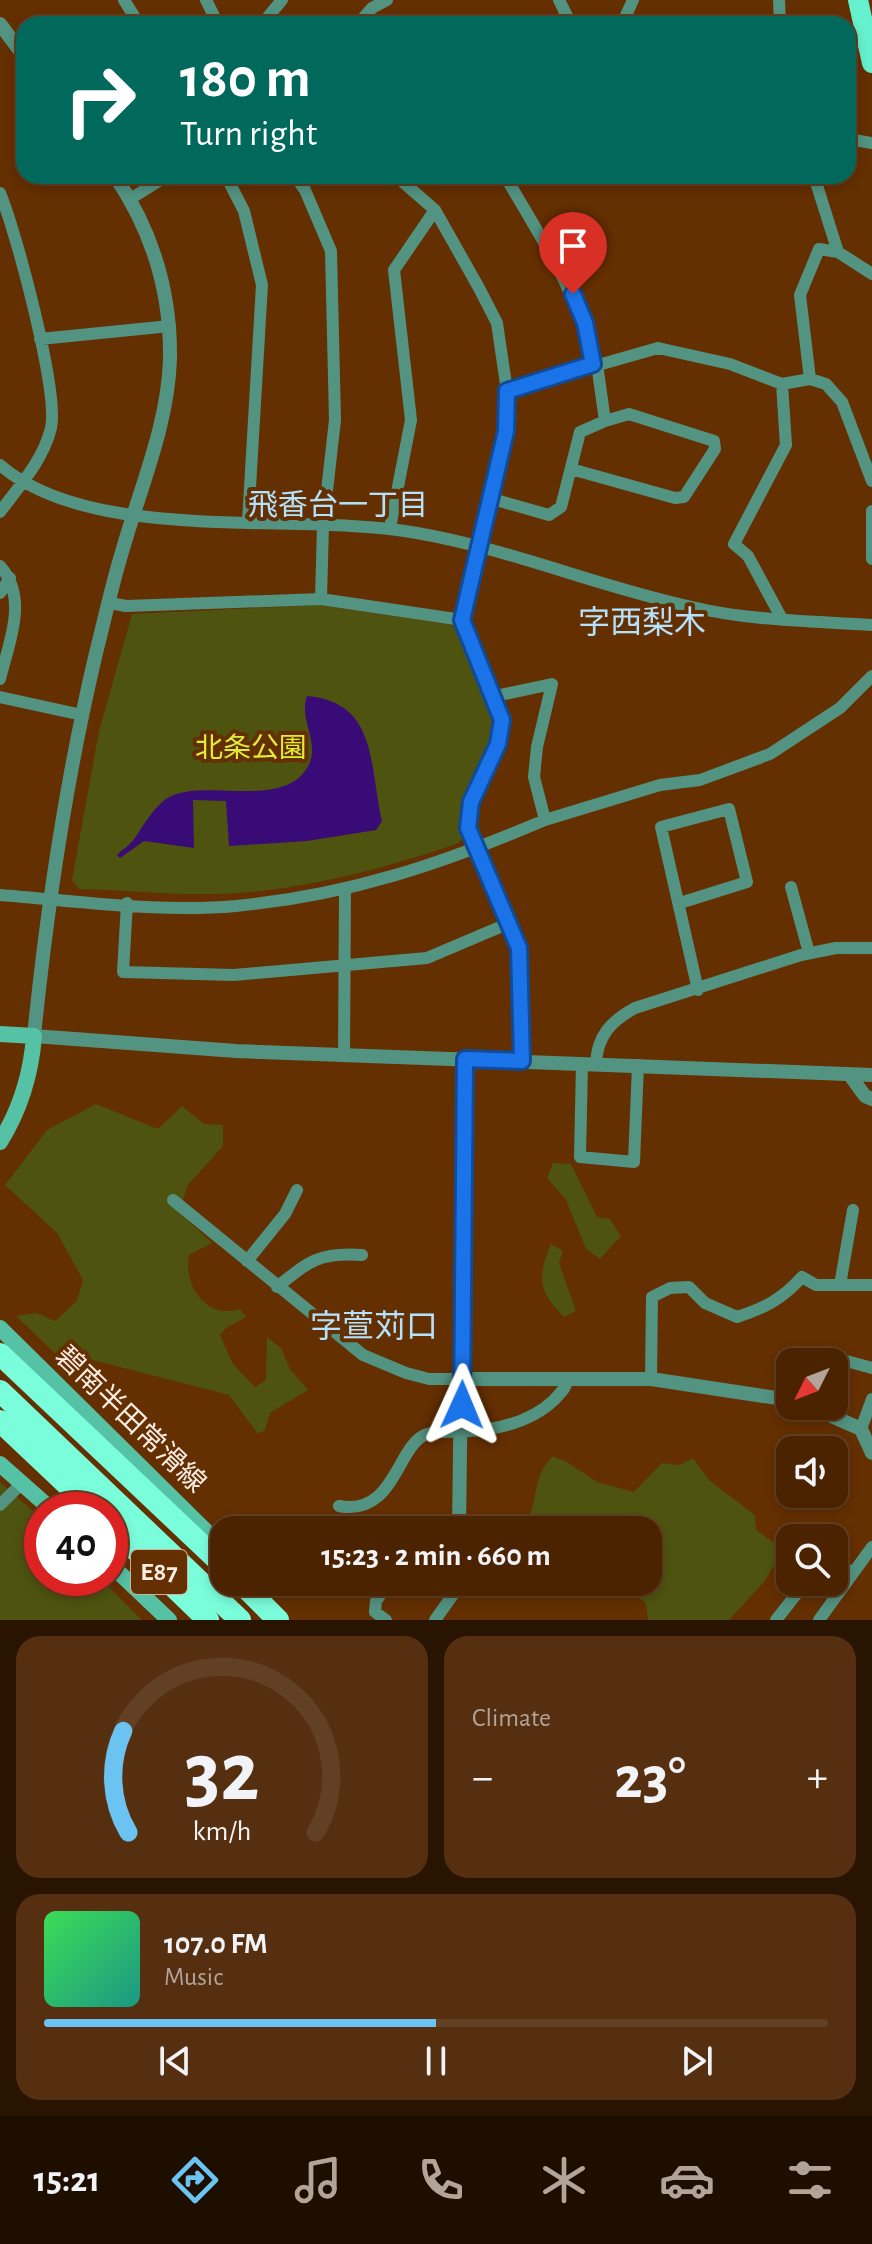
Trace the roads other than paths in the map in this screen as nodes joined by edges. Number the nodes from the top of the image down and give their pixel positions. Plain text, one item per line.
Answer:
1 (282, 0) edge
2 (387, 0) edge
3 (858, 0) edge
4 (269, 16) edge
5 (365, 16) edge
6 (0, 24) edge
7 (16, 45) edge
8 (872, 63) edge
9 (120, 184) edge
10 (154, 184) edge
11 (230, 184) edge
12 (301, 184) edge
13 (405, 184) edge
14 (510, 184) edge
15 (817, 184) edge
16 (0, 193) edge
17 (130, 199) junction
18 (435, 210) junction
19 (838, 252) junction
20 (872, 274) edge
21 (170, 326) junction
22 (40, 339) junction
23 (595, 364) junction
24 (810, 379) junction
25 (782, 384) junction
26 (507, 391) junction
27 (605, 421) junction
28 (0, 465) edge
29 (571, 469) junction
30 (872, 481) edge
31 (21, 483) junction
32 (489, 498) junction
33 (872, 511) edge
34 (0, 512) edge
35 (134, 516) junction
36 (248, 521) junction
37 (323, 526) junction
38 (390, 528) junction
39 (478, 549) junction
40 (872, 559) edge
41 (0, 566) edge
42 (10, 578) junction
43 (0, 593) edge
44 (321, 599) junction
45 (110, 603) junction
46 (782, 619) junction
47 (462, 620) junction
48 (872, 625) edge
49 (872, 676) edge
50 (0, 679) edge
51 (495, 696) junction
52 (0, 697) edge
53 (82, 715) junction
54 (545, 820) junction
55 (474, 850) junction
56 (791, 887) dead end
57 (345, 889) junction
58 (0, 895) edge
59 (48, 899) junction
60 (127, 903) junction
61 (680, 903) junction
62 (507, 924) junction
63 (872, 948) edge
64 (809, 953) junction
65 (343, 966) junction
66 (698, 990) junction
67 (0, 1034) edge
68 (34, 1036) junction
69 (344, 1055) junction
70 (465, 1059) junction
71 (522, 1061) junction
72 (589, 1064) junction
73 (638, 1065) junction
74 (849, 1074) junction
75 (872, 1075) edge
76 (872, 1099) edge
77 (0, 1142) edge
78 (297, 1190) dead end
79 (173, 1200) dead end
80 (853, 1210) dead end
81 (362, 1255) dead end
82 (247, 1261) junction
83 (840, 1285) junction
84 (872, 1285) edge
85 (277, 1287) junction
86 (0, 1328) edge
87 (0, 1354) edge
88 (848, 1361) edge
89 (872, 1368) edge
90 (463, 1379) junction
91 (651, 1379) junction
92 (567, 1380) junction
93 (0, 1391) edge
94 (776, 1398) edge
95 (872, 1399) edge
96 (845, 1420) edge
97 (0, 1421) edge
98 (861, 1429) junction
99 (462, 1431) junction
100 (872, 1453) edge
101 (0, 1464) edge
102 (22, 1483) junction
103 (32, 1492) edge
104 (75, 1492) edge
105 (0, 1505) edge
106 (339, 1506) dead end
107 (459, 1516) edge
108 (210, 1535) edge
109 (128, 1542) edge
110 (872, 1547) edge
111 (210, 1553) edge
112 (848, 1570) edge
113 (853, 1573) junction
114 (128, 1581) edge
115 (254, 1596) edge
116 (269, 1596) edge
117 (379, 1596) edge
118 (452, 1596) edge
119 (795, 1596) edge
120 (169, 1620) edge
121 (208, 1620) edge
122 (240, 1620) edge
123 (278, 1620) edge
124 (290, 1620) edge
125 (386, 1620) edge
126 (435, 1620) edge
127 (776, 1620) edge
128 (819, 1620) edge

1 - 4 street
2 - 5 street
3 - 8 highway
6 - 7 street
9 - 17 street
10 - 17 street
11 - 36 street
12 - 37 street
13 - 18 street
14 - 23 street
15 - 19 street
16 - 22 street
17 - 21 street
18 - 26 street
18 - 38 street
19 - 20 street
19 - 24 street
21 - 22 street
21 - 35 street
22 - 31 street
23 - 25 street
23 - 26 street
23 - 27 street
24 - 25 street
24 - 30 street
25 - 46 street
26 - 32 street
27 - 29 street
27 - 29 street
28 - 31 street
29 - 32 street
31 - 34 street
31 - 35 street
32 - 39 street
33 - 40 street
35 - 36 street
35 - 45 street
36 - 37 street
37 - 38 street
37 - 44 street
38 - 39 street
39 - 46 street
39 - 47 street
41 - 42 street
42 - 43 street
42 - 50 street
44 - 45 street
44 - 47 street
45 - 53 street
46 - 48 street
47 - 51 street
49 - 54 street
51 - 54 street
51 - 55 street
52 - 53 street
53 - 59 street
54 - 55 street
55 - 57 street
55 - 62 street
56 - 64 street
57 - 60 street
57 - 65 street
58 - 59 street
59 - 60 street
59 - 68 street
60 - 65 street
61 - 61 street
61 - 66 street
62 - 65 street
62 - 71 street
63 - 64 street
64 - 66 street
65 - 69 street
66 - 72 street
67 - 68 main road
68 - 69 street
68 - 77 main road
69 - 70 street
70 - 71 street
70 - 90 street
71 - 72 street
72 - 73 street
72 - 73 street
73 - 74 street
74 - 75 street
74 - 76 street
78 - 82 street
79 - 82 street
80 - 83 street
81 - 85 street
82 - 85 street
83 - 84 street
83 - 91 street
85 - 90 street
86 - 108 main road, 碧南半田常滑線
87 - 111 highway
88 - 89 street
90 - 92 street
90 - 99 street
91 - 92 street
91 - 94 street
92 - 99 street
93 - 122 highway, E87
95 - 98 street
96 - 98 street
97 - 104 highway
98 - 100 street
99 - 106 street
99 - 107 street
101 - 102 main road
102 - 103 main road
102 - 105 street
109 - 121 highway, E87
110 - 113 street
112 - 113 street
113 - 128 street
114 - 120 main road
115 - 123 highway
116 - 124 main road
117 - 125 street
118 - 126 street
119 - 127 street

